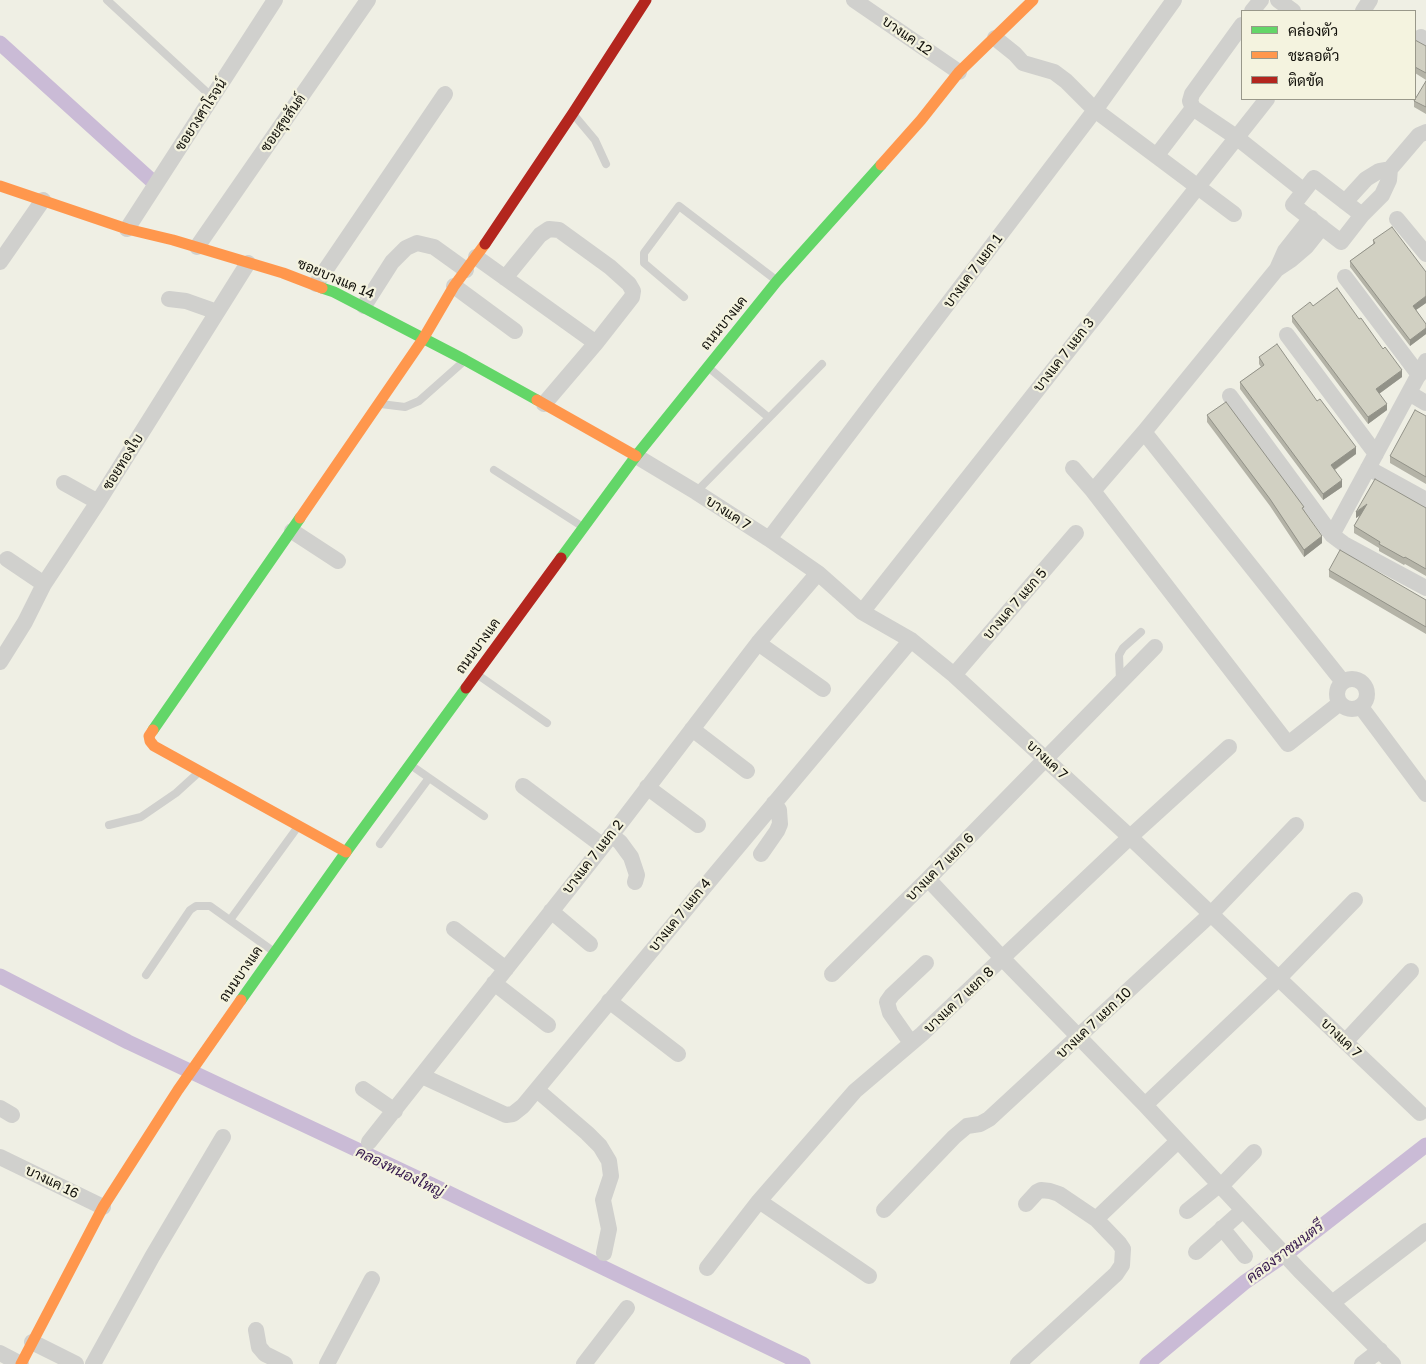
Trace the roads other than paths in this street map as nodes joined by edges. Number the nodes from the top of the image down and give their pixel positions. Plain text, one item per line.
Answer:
1 (107, 0) edge
2 (275, 0) edge
3 (368, 0) edge
4 (646, 0) edge
5 (854, 0) edge
6 (1033, 0) edge
7 (1174, 0) edge
8 (1261, 0) edge
9 (1278, 0) edge
10 (1253, 10) edge
11 (1291, 10) edge
12 (1241, 26) edge
13 (995, 38) junction
14 (959, 72) junction
15 (445, 94) dead end
16 (212, 97) junction
17 (1266, 100) edge
18 (1193, 108) junction
19 (1095, 110) junction
20 (573, 113) junction
21 (1426, 132) edge
22 (1236, 137) junction
23 (1157, 156) junction
24 (606, 164) dead end
25 (1390, 169) junction
26 (0, 186) edge
27 (1198, 186) junction
28 (1304, 191) junction
29 (43, 200) junction
30 (1345, 202) junction
31 (1234, 214) dead end
32 (1362, 214) junction
33 (1397, 219) dead end
34 (1316, 223) junction
35 (127, 229) junction
36 (197, 247) junction
37 (1426, 254) edge
38 (0, 262) edge
39 (248, 263) junction
40 (471, 264) junction
41 (1345, 277) dead end
42 (505, 278) junction
43 (777, 281) junction
44 (316, 284) junction
45 (454, 286) junction
46 (684, 297) dead end
47 (169, 299) dead end
48 (364, 306) junction
49 (217, 312) junction
50 (515, 331) dead end
51 (1287, 335) dead end
52 (423, 339) junction
53 (596, 343) junction
54 (465, 360) junction
55 (822, 364) dead end
56 (707, 367) junction
57 (1422, 368) edge
58 (1409, 393) junction
59 (1230, 396) dead end
60 (379, 403) junction
61 (1426, 403) edge
62 (544, 404) junction
63 (768, 417) junction
64 (1144, 432) junction
65 (636, 456) junction
66 (1372, 461) junction
67 (1073, 468) dead end
68 (494, 470) dead end
69 (64, 483) dead end
70 (1093, 491) junction
71 (696, 492) junction
72 (1426, 500) edge
73 (98, 502) junction
74 (583, 527) junction
75 (292, 531) junction
76 (1076, 533) dead end
77 (1332, 535) junction
78 (768, 539) junction
79 (7, 558) dead end
80 (338, 561) dead end
81 (818, 573) junction
82 (44, 584) junction
83 (1426, 588) edge
84 (862, 612) junction
85 (1141, 632) dead end
86 (911, 640) junction
87 (758, 643) junction
88 (1155, 647) dead end
89 (0, 662) edge
90 (476, 674) junction
91 (954, 675) junction
92 (1343, 682) junction
93 (1120, 683) junction
94 (823, 688) dead end
95 (1340, 703) junction
96 (1361, 707) junction
97 (547, 723) dead end
98 (692, 729) junction
99 (1229, 747) dead end
100 (1046, 759) junction
101 (410, 765) junction
102 (746, 771) dead end
103 (200, 772) junction
104 (428, 778) junction
105 (523, 786) dead end
106 (647, 787) junction
107 (1426, 794) edge
108 (774, 803) junction
109 (484, 816) dead end
110 (109, 825) dead end
111 (698, 825) dead end
112 (1296, 825) dead end
113 (298, 827) junction
114 (1130, 837) junction
115 (607, 841) junction
116 (380, 844) dead end
117 (346, 852) junction
118 (762, 854) dead end
119 (928, 879) junction
120 (635, 882) dead end
121 (1355, 900) dead end
122 (551, 911) junction
123 (1212, 914) junction
124 (230, 920) junction
125 (454, 929) dead end
126 (590, 944) dead end
127 (274, 952) junction
128 (1003, 959) junction
129 (926, 963) dead end
130 (506, 969) junction
131 (1411, 970) dead end
132 (832, 974) dead end
133 (146, 976) dead end
134 (1280, 978) junction
135 (494, 983) junction
136 (610, 1001) junction
137 (548, 1025) dead end
138 (1078, 1037) junction
139 (1345, 1042) junction
140 (911, 1043) junction
141 (678, 1054) dead end
142 (422, 1076) junction
143 (363, 1089) dead end
144 (537, 1090) junction
145 (1145, 1105) junction
146 (394, 1111) junction
147 (1420, 1113) dead end
148 (223, 1137) dead end
149 (1178, 1140) junction
150 (369, 1142) dead end
151 (1254, 1152) dead end
152 (0, 1156) edge
153 (1220, 1185) junction
154 (759, 1201) junction
155 (1026, 1204) dead end
156 (104, 1207) junction
157 (884, 1210) dead end
158 (1243, 1210) junction
159 (1187, 1211) dead end
160 (1096, 1219) junction
161 (1222, 1228) junction
162 (1426, 1231) edge
163 (1196, 1252) dead end
164 (604, 1254) dead end
165 (1246, 1256) dead end
166 (707, 1268) dead end
167 (869, 1276) dead end
168 (372, 1279) dead end
169 (1332, 1303) junction
170 (627, 1308) dead end
171 (256, 1330) dead end
172 (32, 1342) junction
173 (1380, 1350) junction
174 (0, 1353) edge
175 (21, 1364) edge
176 (76, 1364) edge
177 (93, 1364) edge
178 (285, 1364) edge
179 (327, 1364) edge
180 (584, 1364) edge
181 (1018, 1364) edge
182 (1362, 1364) edge
183 (1392, 1364) edge

1 - 16 lane
2 - 16 street, ซอยวงศาโรจน์
3 - 36 street, ซอยสุขสันต์
4 - 20 street
5 - 14 street, บางแค 12
6 - 13 street, ถนนบางแค
7 - 19 street, บางแค 7 แยก 1
8 - 10 street
9 - 11 street
12 - 18 street
13 - 14 street, ถนนบางแค
13 - 19 street
14 - 43 street, ถนนบางแค
15 - 44 street
16 - 35 street, ซอยวงศาโรจน์
17 - 22 street, บางแค 7 แยก 3
18 - 22 street
18 - 23 street
19 - 23 street
19 - 78 street, บางแค 7 แยก 1
20 - 24 lane
20 - 40 street
21 - 25 street
22 - 27 street, บางแค 7 แยก 3
22 - 28 street
23 - 27 street
25 - 30 street
25 - 32 street
26 - 29 street, ซอยบางแค 14
27 - 31 street
27 - 84 street, บางแค 7 แยก 3
28 - 30 street
28 - 34 street
29 - 35 street, ซอยบางแค 14
29 - 38 street
30 - 32 street
32 - 34 street
33 - 37 street
34 - 64 street
35 - 36 street, ซอยบางแค 14
36 - 39 street, ซอยบางแค 14
39 - 44 street, ซอยบางแค 14
39 - 49 street, ซอยทองใบ
40 - 42 street
40 - 45 street
40 - 48 street
41 - 57 street
42 - 53 street
42 - 53 street
43 - 46 lane
43 - 56 street, ถนนบางแค
44 - 48 street, ซอยบางแค 14
45 - 50 street
45 - 52 street
47 - 49 street
48 - 52 street, ซอยบางแค 14
49 - 73 street, ซอยทองใบ
51 - 66 street
52 - 54 street, ซอยบางแค 14
52 - 60 street
53 - 62 street
54 - 60 lane
54 - 62 street, ซอยบางแค 14
55 - 63 lane
56 - 63 lane
56 - 65 street, ถนนบางแค
57 - 58 street
58 - 61 street
58 - 66 street
59 - 77 street
60 - 75 street
62 - 65 street, ซอยบางแค 14
63 - 71 lane
64 - 70 street
64 - 92 street
65 - 71 street, บางแค 7
65 - 74 street, ถนนบางแค
66 - 72 street
66 - 77 street
67 - 70 street
68 - 74 lane
69 - 73 street
70 - 95 street
71 - 78 street, บางแค 7
73 - 82 street, ซอยทองใบ
74 - 90 street, ถนนบางแค
75 - 80 street
75 - 103 street
76 - 91 street, บางแค 7 แยก 5
77 - 83 street
78 - 81 street, บางแค 7
79 - 82 street
81 - 84 street, บางแค 7
81 - 87 street, บางแค 7 แยก 2
82 - 89 street, ซอยทองใบ
84 - 86 street, บางแค 7
85 - 93 lane
86 - 91 street, บางแค 7
86 - 108 street, บางแค 7 แยก 4
87 - 94 street
87 - 98 street, บางแค 7 แยก 2
88 - 93 street, บางแค 7 แยก 6
90 - 97 lane
90 - 101 street, ถนนบางแค
91 - 100 street, บางแค 7
92 - 95 street
92 - 96 street
93 - 100 street, บางแค 7 แยก 6
95 - 96 street
96 - 107 street
98 - 102 street
98 - 106 street, บางแค 7 แยก 2
99 - 114 street, บางแค 7 แยก 8
100 - 114 street, บางแค 7
100 - 119 street, บางแค 7 แยก 6
101 - 104 lane
101 - 117 street, ถนนบางแค
103 - 110 lane
103 - 113 street
104 - 109 lane
104 - 116 lane
105 - 115 street
106 - 111 street
106 - 115 street, บางแค 7 แยก 2
108 - 118 street
108 - 136 street, บางแค 7 แยก 4
112 - 123 street, บางแค 7 แยก 10
113 - 117 street
113 - 124 lane
114 - 123 street, บางแค 7
114 - 128 street, บางแค 7 แยก 8
115 - 120 street
115 - 122 street, บางแค 7 แยก 2
117 - 127 street, ถนนบางแค
119 - 128 street
119 - 132 street, บางแค 7 แยก 6
121 - 134 street
122 - 126 street
122 - 130 street, บางแค 7 แยก 2
123 - 134 street, บางแค 7
123 - 138 street, บางแค 7 แยก 10
124 - 127 lane
124 - 133 lane
125 - 130 street
127 - 156 street, ถนนบางแค
128 - 138 street
128 - 140 street, บางแค 7 แยก 8
129 - 140 street
130 - 135 street, บางแค 7 แยก 2
131 - 139 street
134 - 139 street, บางแค 7
134 - 145 street
135 - 137 street
135 - 142 street, บางแค 7 แยก 2
136 - 141 street
136 - 144 street, บางแค 7 แยก 4
138 - 145 street
138 - 157 street, บางแค 7 แยก 10
139 - 147 street, บางแค 7
140 - 154 street, บางแค 7 แยก 8
142 - 144 street, บางแค 7 แยก 4
142 - 146 street, บางแค 7 แยก 2
143 - 146 street
144 - 164 street
145 - 149 street
146 - 150 street, บางแค 7 แยก 2
148 - 177 street
149 - 153 street
149 - 160 street
151 - 153 street
152 - 156 street, บางแค 16
153 - 158 street
153 - 159 street
154 - 166 street, บางแค 7 แยก 8
154 - 167 street
155 - 160 street
156 - 172 street, ถนนบางแค
158 - 161 street
158 - 169 street
160 - 181 street
161 - 163 street
161 - 165 street
162 - 169 street
168 - 179 street
169 - 173 street
170 - 180 street
171 - 178 street
172 - 175 street, ถนนบางแค
172 - 176 street
173 - 182 street
173 - 183 street
174 - 175 street

